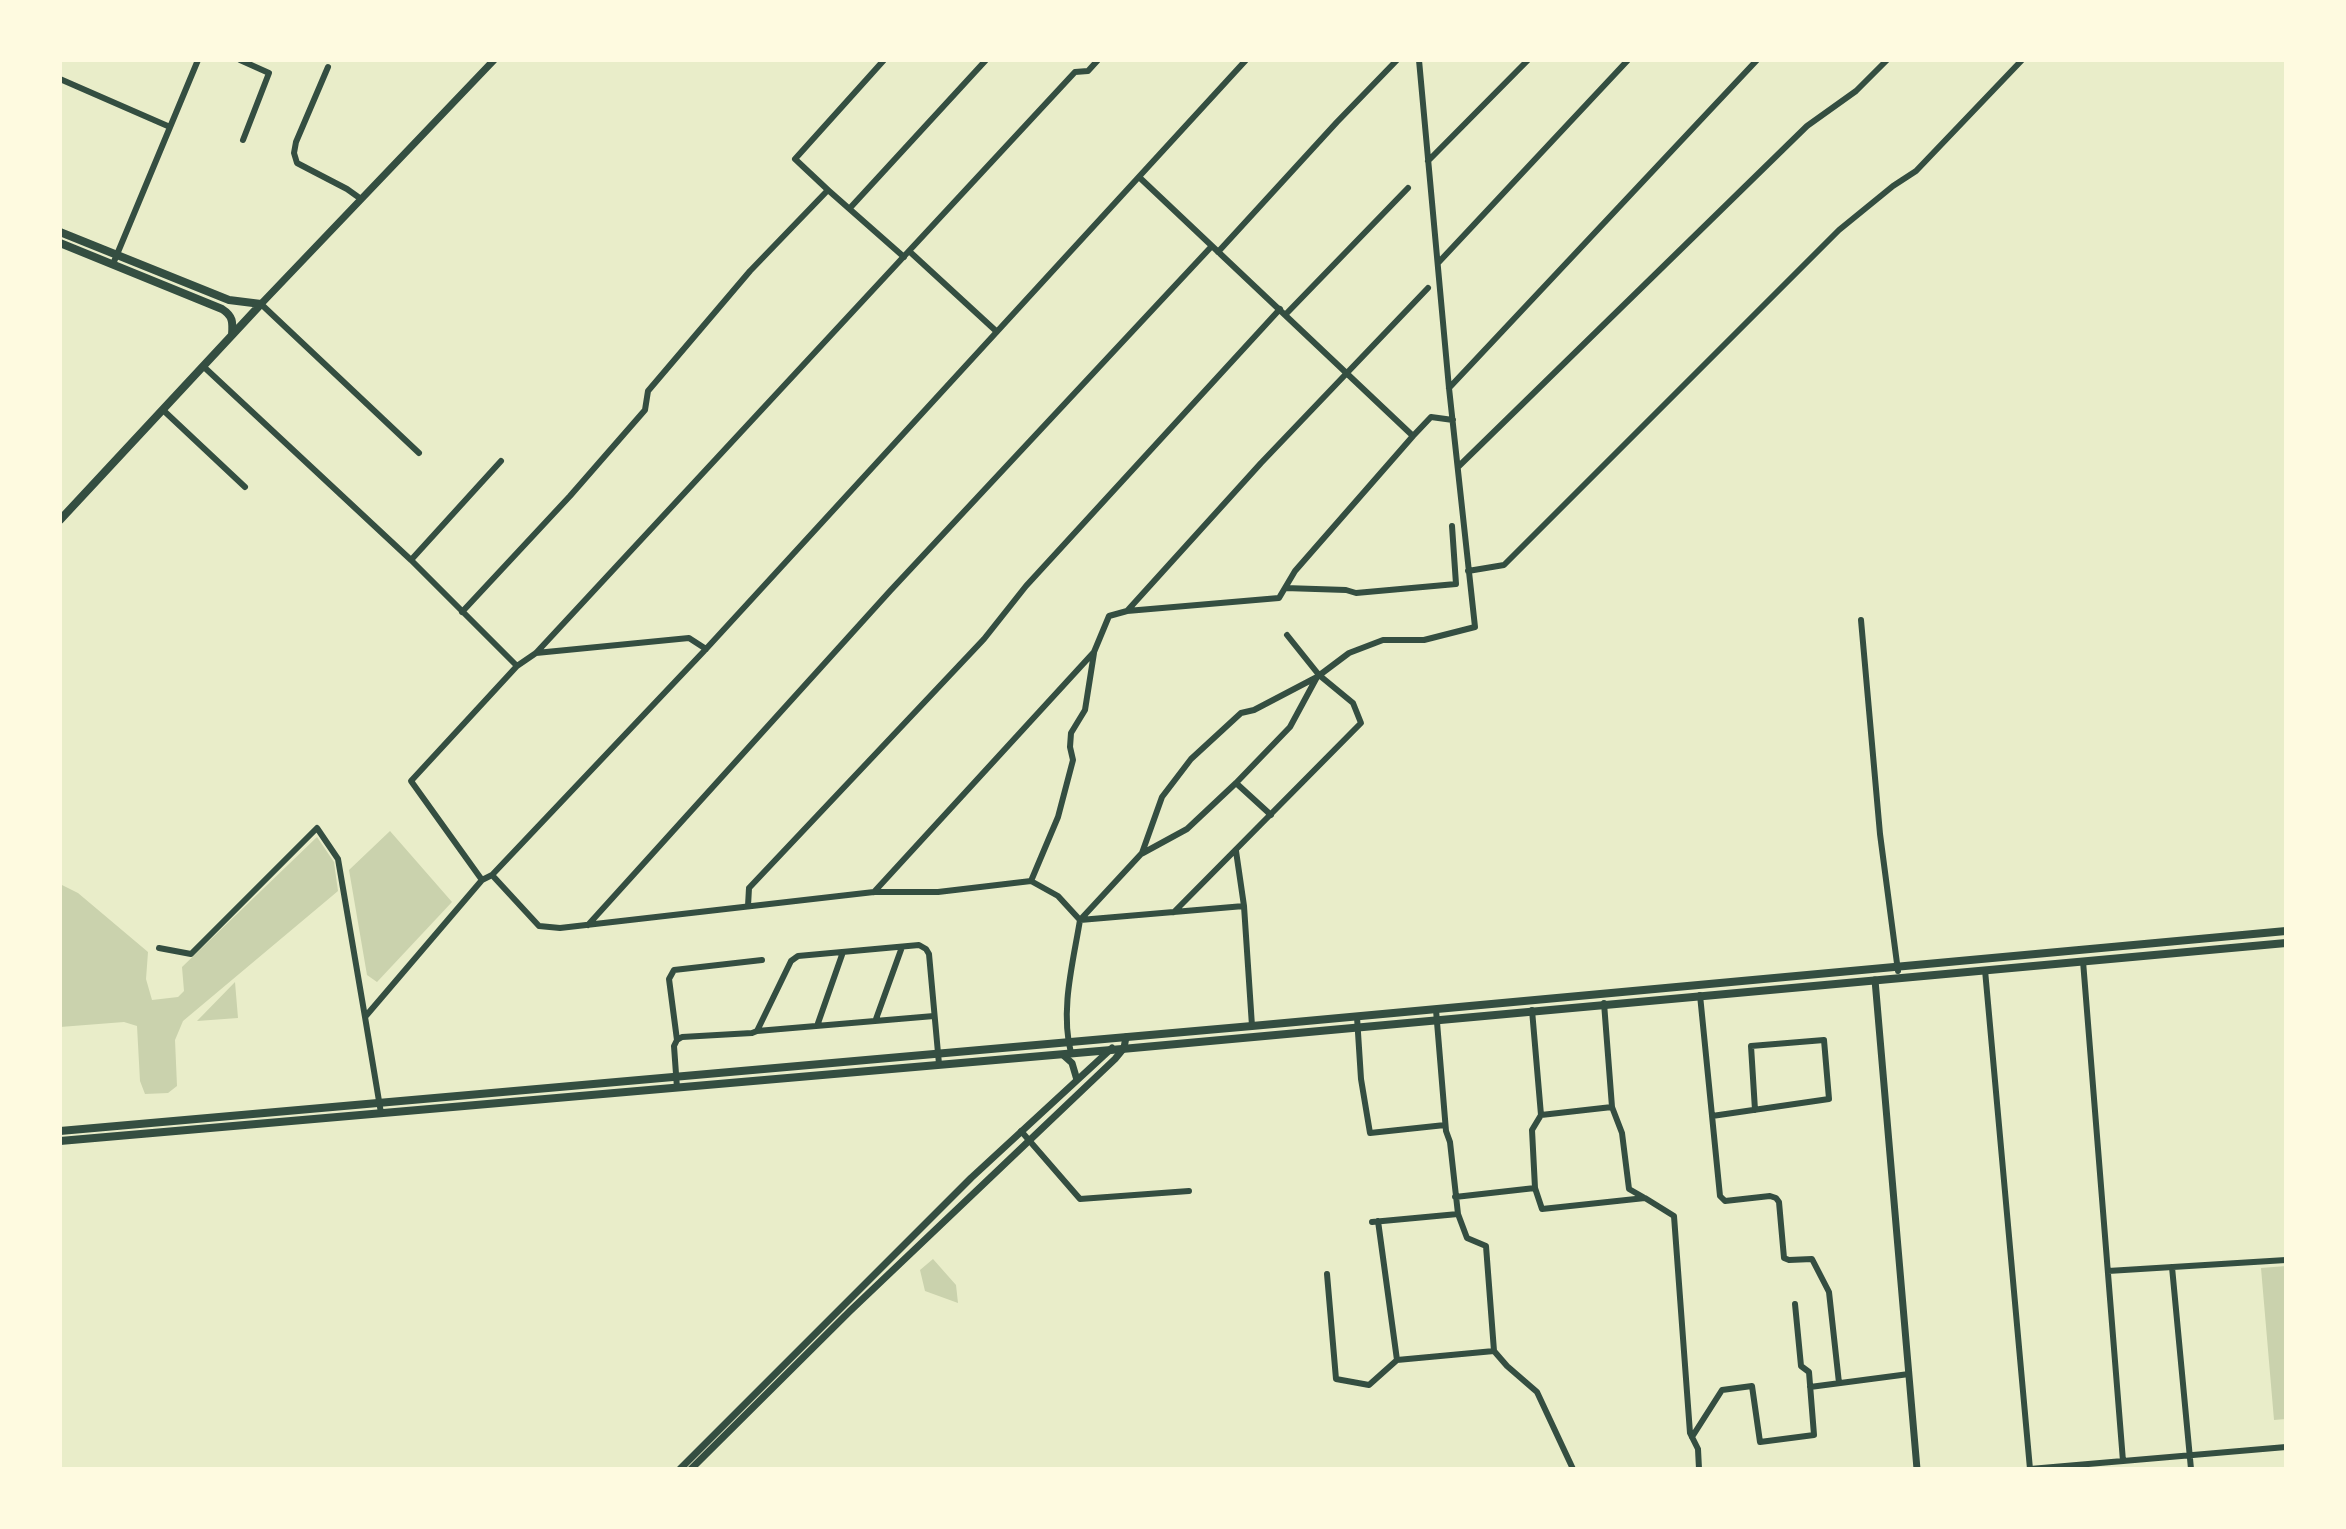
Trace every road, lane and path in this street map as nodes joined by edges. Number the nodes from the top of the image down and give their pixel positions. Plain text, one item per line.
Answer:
1 (198, 60) edge
2 (240, 60) edge
3 (494, 60) edge
4 (884, 60) edge
5 (986, 60) edge
6 (1098, 60) edge
7 (1246, 60) edge
8 (1397, 60) edge
9 (1419, 60) edge
10 (1528, 60) edge
11 (1628, 60) edge
12 (1757, 60) edge
13 (1887, 60) edge
14 (2022, 60) edge
15 (328, 67) dead end
16 (60, 79) edge
17 (170, 127) junction
18 (243, 140) dead end
19 (1428, 161) junction
20 (1139, 177) junction
21 (1408, 188) dead end
22 (828, 190) junction
23 (361, 199) junction
24 (850, 208) junction
25 (60, 232) edge
26 (60, 243) edge
27 (1211, 247) junction
28 (1218, 252) junction
29 (906, 254) junction
30 (117, 255) junction
31 (1438, 263) junction
32 (113, 264) junction
33 (1428, 288) dead end
34 (228, 299) junction
35 (261, 304) junction
36 (223, 309) junction
37 (1283, 311) junction
38 (996, 331) junction
39 (232, 335) junction
40 (204, 367) junction
41 (1346, 374) junction
42 (1449, 388) junction
43 (163, 410) junction
44 (1453, 420) junction
45 (1413, 436) junction
46 (419, 453) dead end
47 (501, 461) dead end
48 (1458, 467) junction
49 (245, 487) dead end
50 (60, 520) edge
51 (1452, 526) dead end
52 (411, 560) junction
53 (1468, 571) junction
54 (1285, 588) junction
55 (1127, 611) junction
56 (462, 612) junction
57 (1861, 620) dead end
58 (1287, 635) dead end
59 (706, 649) junction
60 (1094, 652) junction
61 (536, 653) junction
62 (517, 666) junction
63 (1318, 676) junction
64 (1236, 783) junction
65 (1271, 815) junction
66 (1236, 851) junction
67 (1142, 853) junction
68 (492, 875) junction
69 (482, 880) junction
70 (1031, 881) junction
71 (874, 892) junction
72 (748, 906) junction
73 (1244, 906) junction
74 (1174, 912) junction
75 (1080, 920) junction
76 (588, 925) junction
77 (2286, 931) edge
78 (2286, 943) edge
79 (902, 947) junction
80 (159, 948) dead end
81 (843, 952) junction
82 (762, 960) dead end
83 (2083, 961) junction
84 (1898, 966) junction
85 (1985, 970) junction
86 (1899, 978) junction
87 (1875, 980) junction
88 (1700, 995) junction
89 (1604, 1003) junction
90 (1532, 1010) junction
91 (1436, 1014) junction
92 (934, 1016) junction
93 (365, 1017) junction
94 (1357, 1017) junction
95 (876, 1019) junction
96 (817, 1026) junction
97 (1252, 1026) junction
98 (1358, 1027) junction
99 (757, 1031) junction
100 (1126, 1037) junction
101 (1115, 1038) junction
102 (677, 1040) junction
103 (1069, 1043) junction
104 (1124, 1048) junction
105 (1111, 1050) junction
106 (937, 1053) junction
107 (1071, 1053) junction
108 (1061, 1054) junction
109 (939, 1064) junction
110 (676, 1077) junction
111 (1077, 1080) junction
112 (677, 1088) junction
113 (1612, 1107) junction
114 (380, 1108) junction
115 (1755, 1110) junction
116 (1541, 1115) junction
117 (1712, 1116) junction
118 (1445, 1125) junction
119 (60, 1131) edge
120 (1021, 1131) junction
121 (1029, 1140) junction
122 (60, 1141) edge
123 (1535, 1188) junction
124 (1189, 1191) dead end
125 (1455, 1197) junction
126 (1645, 1198) junction
127 (1458, 1214) junction
128 (2286, 1260) edge
129 (2172, 1267) junction
130 (2108, 1271) junction
131 (1327, 1274) dead end
132 (1795, 1304) dead end
133 (1494, 1351) junction
134 (1397, 1360) junction
135 (1909, 1374) junction
136 (1839, 1383) junction
137 (1810, 1387) junction
138 (1692, 1437) junction
139 (2286, 1447) edge
140 (2190, 1455) junction
141 (2123, 1461) junction
142 (2089, 1467) edge
143 (680, 1469) edge
144 (691, 1469) edge
145 (1573, 1469) edge
146 (1699, 1469) edge
147 (1917, 1469) edge
148 (2030, 1469) edge
149 (2191, 1469) edge

1 - 17 street
2 - 18 street
3 - 23 street
4 - 22 street
5 - 24 street
6 - 29 street
7 - 20 street
8 - 28 street
9 - 19 street
10 - 19 street
11 - 31 street
12 - 42 street
13 - 48 street
14 - 53 street
15 - 23 street
16 - 17 street
17 - 30 street
19 - 31 street
20 - 27 street
20 - 38 street
21 - 37 street
22 - 24 street
22 - 56 street
23 - 35 street
24 - 29 street
25 - 30 main road
26 - 32 main road
27 - 28 street
27 - 76 street
28 - 37 street
29 - 38 street
29 - 61 street
30 - 32 street
30 - 34 main road
31 - 42 street
32 - 36 main road
33 - 41 street
34 - 35 main road
34 - 36 main road
35 - 39 main road
35 - 46 street
36 - 39 main road
37 - 41 street
37 - 72 street
38 - 59 street
39 - 40 main road
40 - 43 main road
40 - 52 street
41 - 45 street
41 - 55 street
42 - 44 street
43 - 49 street
43 - 50 main road
44 - 45 street
44 - 48 street
45 - 54 street
47 - 52 street
48 - 53 street
51 - 54 street
52 - 56 street
53 - 63 street
54 - 55 street
55 - 60 street
56 - 62 street
57 - 84 street
58 - 63 street
59 - 61 street
59 - 68 street
60 - 70 street
60 - 71 street
61 - 62 street
62 - 69 street
63 - 64 street
63 - 65 street
63 - 67 street
64 - 65 street
64 - 67 street
65 - 66 street
66 - 73 street
66 - 74 street
67 - 75 street
68 - 69 street
68 - 76 street
69 - 93 street
70 - 71 street
70 - 75 street
71 - 72 street
72 - 76 street
73 - 74 street
73 - 97 street
74 - 75 street
75 - 103 street
77 - 84 main road
78 - 83 main road
79 - 81 street
79 - 92 street
79 - 95 street
80 - 93 street
81 - 96 street
81 - 99 street
82 - 102 street
83 - 85 main road
83 - 130 street
84 - 86 street
84 - 91 main road
85 - 86 main road
85 - 148 street
86 - 87 main road
87 - 88 main road
87 - 135 street
88 - 89 main road
88 - 117 street
89 - 90 main road
89 - 113 street
90 - 91 main road
90 - 116 street
91 - 94 main road
91 - 98 main road
91 - 118 street
92 - 95 street
92 - 106 street
93 - 114 street
94 - 97 main road
94 - 98 street
95 - 96 street
96 - 99 street
97 - 100 main road
98 - 104 main road
98 - 118 street
99 - 102 street
100 - 101 main road
100 - 104 street
101 - 103 main road
101 - 105 street
102 - 110 street
103 - 106 main road
103 - 107 street
104 - 105 main road
104 - 121 street
105 - 107 main road
105 - 111 street
106 - 109 street
106 - 110 main road
107 - 108 main road
108 - 109 main road
108 - 111 street
109 - 112 main road
110 - 112 street
110 - 114 main road
111 - 120 street
112 - 114 main road
113 - 116 street
113 - 126 street
114 - 119 main road
114 - 122 main road
115 - 115 street
115 - 117 street
116 - 123 street
117 - 136 street
118 - 125 street
120 - 121 street
120 - 143 street
121 - 124 street
121 - 144 street
123 - 125 street
123 - 126 street
125 - 127 street
126 - 138 street
127 - 133 street
127 - 134 street
128 - 129 street
129 - 130 street
129 - 140 street
130 - 141 street
131 - 134 street
132 - 137 street
133 - 134 street
133 - 145 street
135 - 136 street
135 - 147 street
136 - 137 street
137 - 138 street
138 - 146 street
139 - 140 street
140 - 141 street
140 - 149 street
141 - 142 street
142 - 148 street

